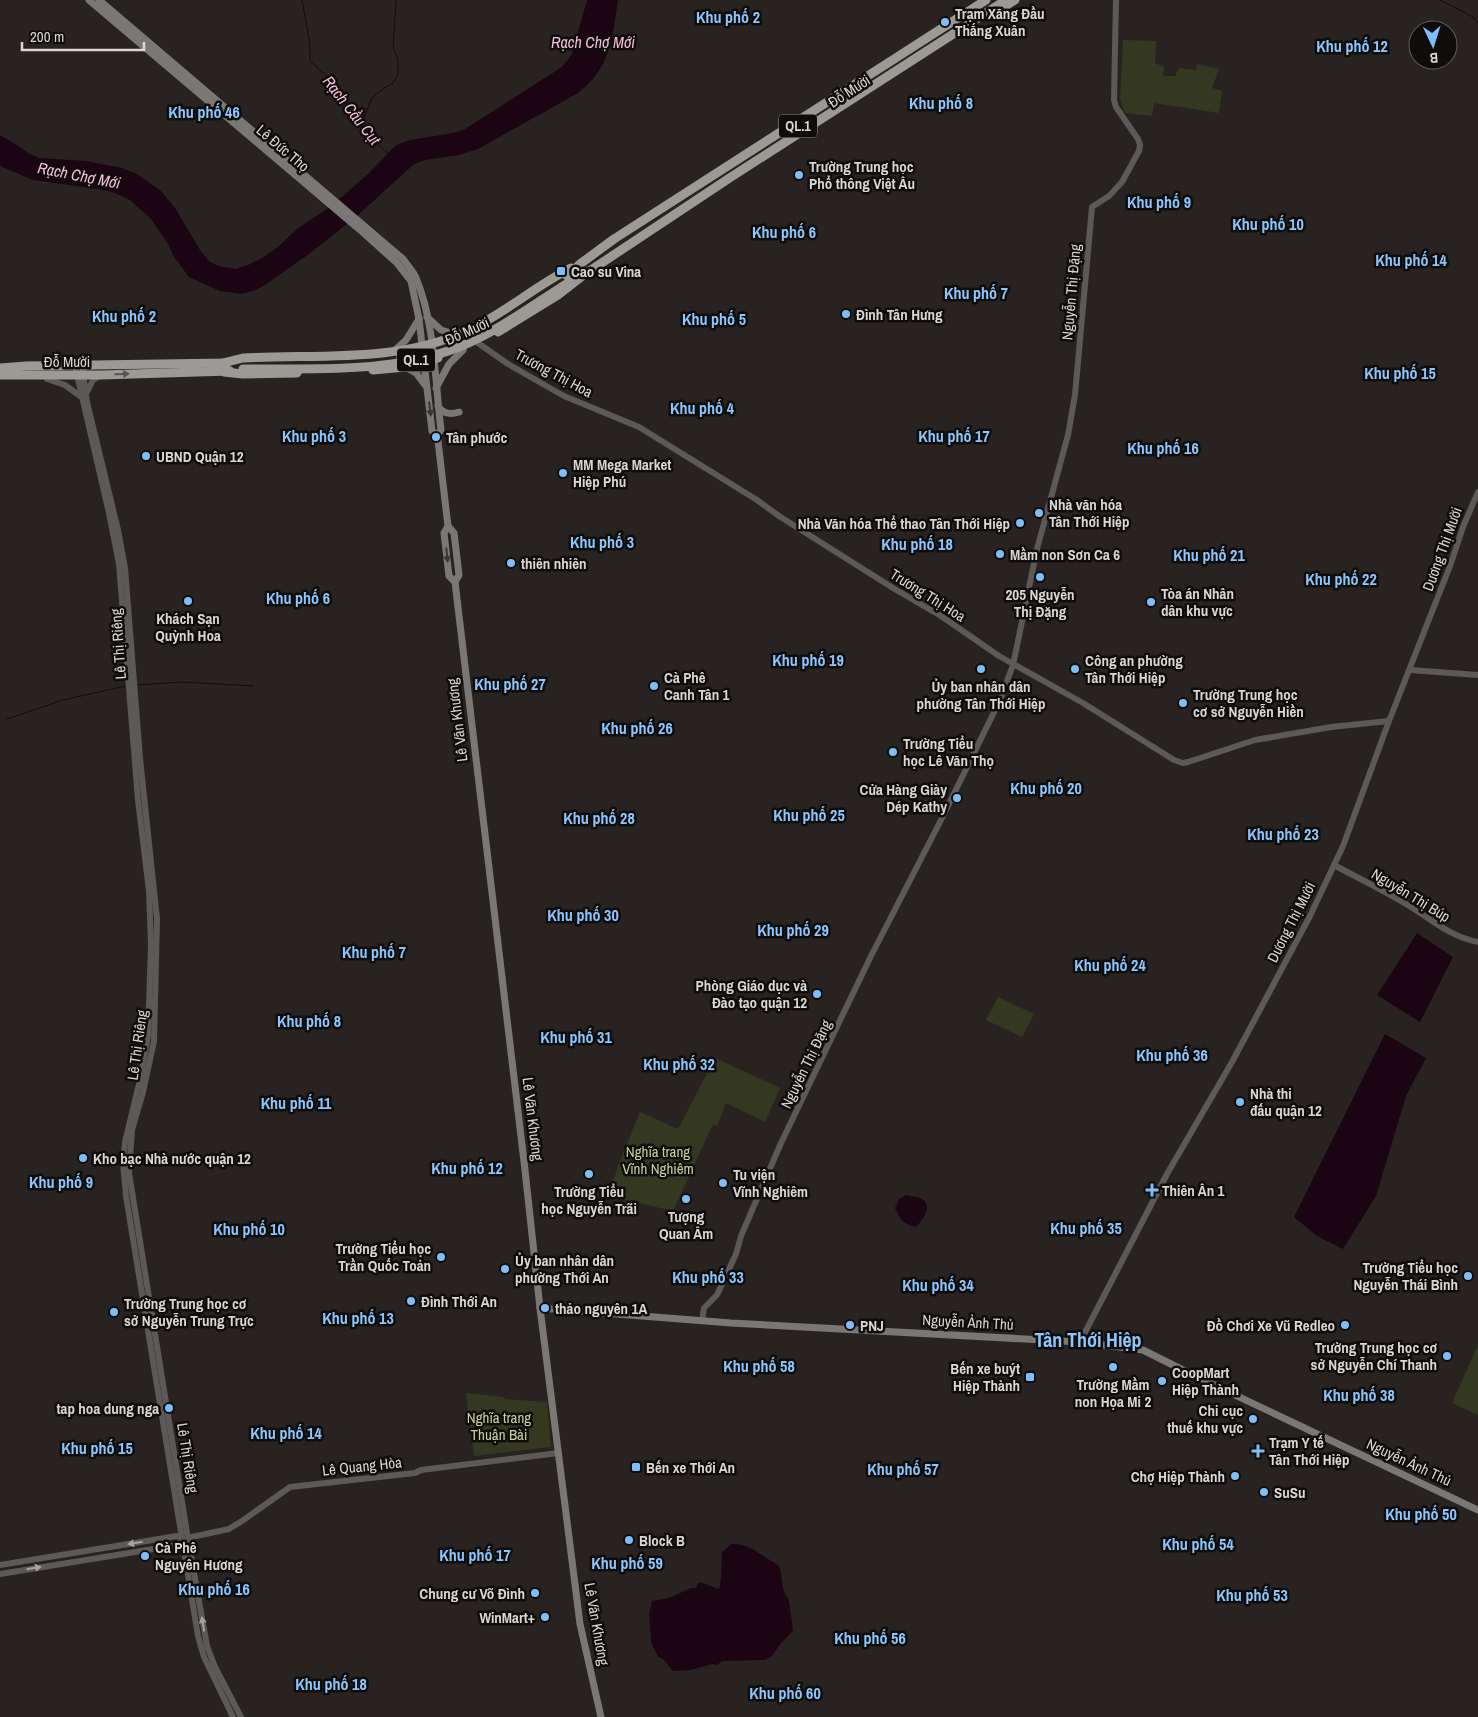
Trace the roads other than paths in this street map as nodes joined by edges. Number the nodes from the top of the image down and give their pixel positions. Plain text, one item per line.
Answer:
1 (89, 0) edge
2 (986, 0) edge
3 (994, 0) edge
4 (1006, 0) edge
5 (1016, 0) edge
6 (1116, 0) edge
7 (100, 4) edge
8 (718, 175) junction
9 (620, 250) junction
10 (580, 264) junction
11 (585, 274) junction
12 (569, 278) junction
13 (423, 318) junction
14 (458, 335) junction
15 (442, 341) junction
16 (478, 343) junction
17 (432, 344) junction
18 (422, 347) junction
19 (408, 350) junction
20 (463, 350) junction
21 (391, 353) junction
22 (446, 356) junction
23 (433, 360) junction
24 (424, 362) junction
25 (0, 363) edge
26 (26, 366) junction
27 (408, 366) junction
28 (224, 367) junction
29 (0, 368) edge
30 (80, 370) junction
31 (56, 374) junction
32 (0, 375) edge
33 (101, 375) junction
34 (47, 379) junction
35 (0, 380) edge
36 (427, 388) junction
37 (436, 389) junction
38 (84, 395) junction
39 (437, 404) junction
40 (459, 412) dead end
41 (437, 434) junction
42 (1478, 492) edge
43 (1013, 665) junction
44 (1410, 670) junction
45 (1478, 675) edge
46 (1389, 722) junction
47 (1334, 865) junction
48 (1478, 942) edge
49 (540, 1308) junction
50 (702, 1321) junction
51 (1080, 1342) junction
52 (558, 1453) junction
53 (1478, 1510) edge
54 (185, 1539) junction
55 (0, 1565) edge
56 (0, 1574) edge
57 (233, 1717) edge
58 (241, 1717) edge
59 (601, 1717) edge

1 - 7 main road, Lê Đức Thọ
2 - 8 highway, Đỗ Mười / QL.1
3 - 8 highway, Đỗ Mười / QL.1
4 - 9 highway, Đỗ Mười / QL.1
5 - 9 highway, Đỗ Mười / QL.1
6 - 43 street, Nguyễn Thị Đặng
7 - 13 main road, Lê Đức Thọ
8 - 10 highway, Đỗ Mười / QL.1
9 - 11 highway, Đỗ Mười / QL.1
10 - 12 highway, Đỗ Mười / QL.1
10 - 14 highway, Đỗ Mười / QL.1
11 - 12 highway, Đỗ Mười / QL.1
11 - 16 highway, Đỗ Mười / QL.1
12 - 28 highway, Đỗ Mười / QL.1
13 - 14 main road
13 - 17 main road
13 - 18 main road
13 - 21 main road
14 - 15 highway, Đỗ Mười / QL.1
15 - 17 highway, Đỗ Mười / QL.1
15 - 22 highway
16 - 20 highway, Đỗ Mười / QL.1
16 - 43 street, Trương Thị Hoa
17 - 18 highway, Đỗ Mười / QL.1
17 - 23 main road, Lê Văn Khương
18 - 19 highway, Đỗ Mười / QL.1
18 - 24 main road, Lê Văn Khương
19 - 21 highway, Đỗ Mười / QL.1
19 - 27 highway
20 - 22 highway, Đỗ Mười / QL.1
20 - 37 main road
21 - 28 highway, Đỗ Mười / QL.1
22 - 23 highway, Đỗ Mười / QL.1
23 - 24 highway, Đỗ Mười / QL.1
23 - 37 main road, Lê Văn Khương
24 - 27 highway, Đỗ Mười / QL.1
24 - 36 main road, Lê Văn Khương
25 - 26 highway, Đỗ Mười / QL.1
26 - 29 highway, Đỗ Mười / QL.1
26 - 30 highway, Đỗ Mười / QL.1
27 - 28 highway, Đỗ Mười / QL.1
27 - 36 main road
28 - 30 highway, Đỗ Mười / QL.1
33 -> 28 highway, Đỗ Mười / QL.1
30 - 31 highway, Đỗ Mười / QL.1
30 - 33 highway, Đỗ Mười / QL.1
30 - 38 street, Lê Thị Riêng
31 - 32 highway, Đỗ Mười / QL.1
31 - 34 highway
33 - 38 street
34 - 35 highway, Đỗ Mười
34 - 38 street
36 -> 41 main road, Lê Văn Khương
37 - 39 main road, Lê Văn Khương
38 - 54 street, Lê Thị Riêng
39 - 40 main road
39 - 41 main road, Lê Văn Khương
41 - 49 main road, Lê Văn Khương
42 - 44 street, Dương Thị Mười
43 - 46 street, Trương Thị Hoa
43 - 50 street, Nguyễn Thị Đặng
44 - 45 street
44 - 46 street, Dương Thị Mười
46 - 47 street, Dương Thị Mười
47 - 48 street, Nguyễn Thị Búp
47 - 51 street, Dương Thị Mười
49 - 50 main road, Nguyễn Ảnh Thủ
49 - 52 main road, Lê Văn Khương
50 - 51 main road, Nguyễn Ảnh Thủ
51 - 53 main road, Nguyễn Ảnh Thủ
52 - 54 street, Lê Quang Hòa
52 - 59 main road, Lê Văn Khương
54 -> 55 street, Lê Quang Hòa
56 -> 54 street, Lê Quang Hòa
54 - 57 street, Lê Thị Riêng
58 -> 54 street, Lê Thị Riêng

